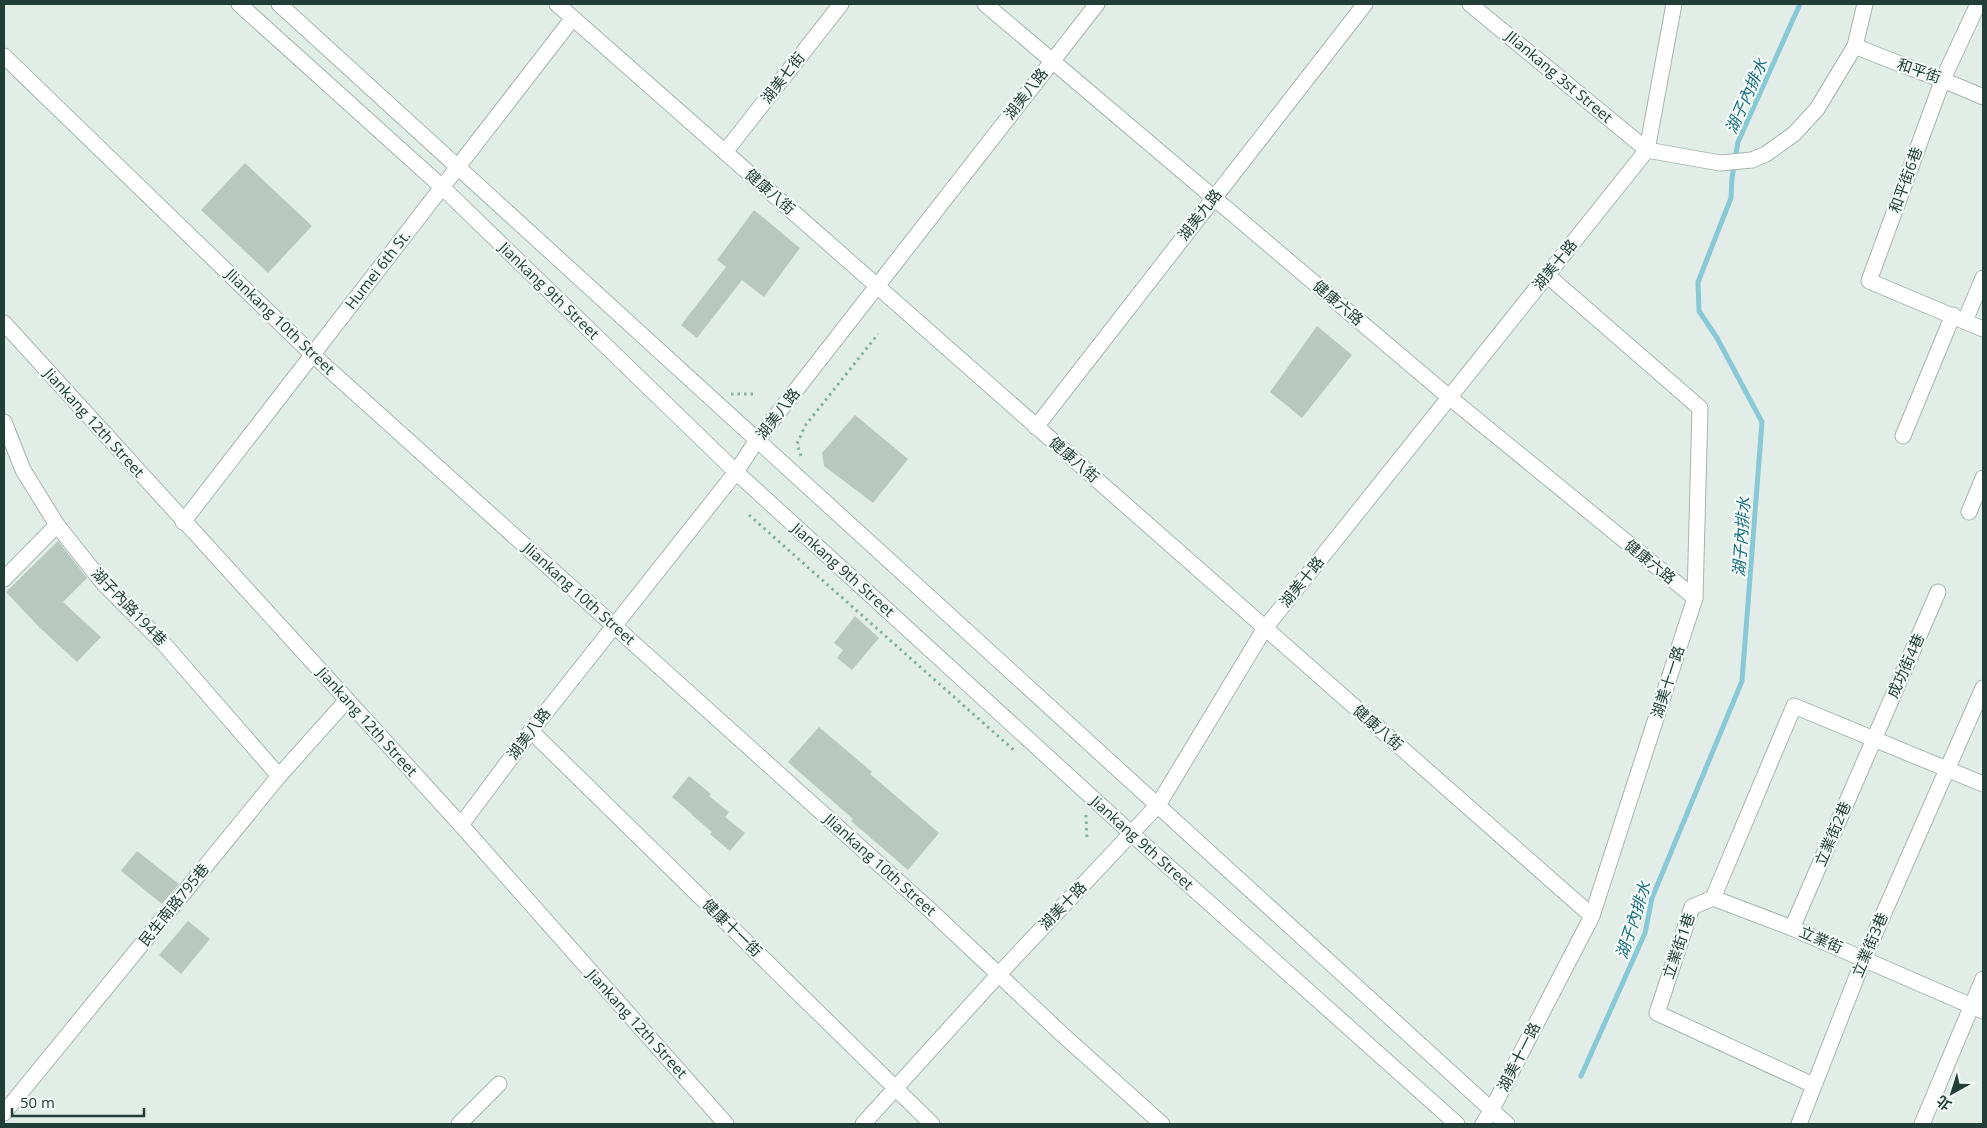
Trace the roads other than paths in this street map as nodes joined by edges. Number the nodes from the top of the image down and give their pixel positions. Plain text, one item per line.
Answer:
1 (239, 4) edge
2 (279, 4) edge
3 (557, 4) edge
4 (840, 4) edge
5 (985, 4) edge
6 (1097, 4) edge
7 (1365, 4) edge
8 (1470, 4) edge
9 (1674, 4) edge
10 (1865, 4) edge
11 (1978, 4) edge
12 (574, 18) junction
13 (1854, 46) junction
14 (4, 56) edge
15 (1052, 61) junction
16 (1943, 79) junction
17 (1983, 97) edge
18 (1647, 150) junction
19 (725, 152) junction
20 (458, 167) junction
21 (442, 188) junction
22 (1214, 198) junction
23 (1547, 275) junction
24 (1983, 278) edge
25 (877, 286) junction
26 (1959, 318) junction
27 (4, 323) edge
28 (1983, 329) edge
29 (312, 355) junction
30 (1449, 397) junction
31 (4, 422) edge
32 (1036, 427) junction
33 (1903, 436) dead end
34 (758, 440) junction
35 (736, 472) junction
36 (1983, 478) edge
37 (1969, 512) dead end
38 (183, 522) junction
39 (57, 526) junction
40 (4, 579) edge
41 (1938, 592) dead end
42 (1695, 598) junction
43 (614, 626) junction
44 (1265, 628) junction
45 (1983, 688) edge
46 (347, 700) junction
47 (531, 731) junction
48 (1873, 740) junction
49 (1947, 768) junction
50 (279, 776) junction
51 (1983, 784) edge
52 (1158, 805) junction
53 (461, 825) junction
54 (1132, 834) junction
55 (1713, 898) junction
56 (1592, 916) junction
57 (1792, 928) junction
58 (1864, 958) junction
59 (998, 974) junction
60 (1983, 980) edge
61 (1978, 1008) edge
62 (499, 1084) dead end
63 (1813, 1086) junction
64 (895, 1087) junction
65 (1492, 1111) junction
66 (4, 1113) edge
67 (459, 1124) edge
68 (726, 1124) edge
69 (863, 1124) edge
70 (932, 1124) edge
71 (1162, 1124) edge
72 (1457, 1124) edge
73 (1483, 1124) edge
74 (1507, 1124) edge
75 (1799, 1124) edge
76 (1922, 1124) edge

1 - 21 street, Jiankang 9th Street
2 - 20 street
3 - 12 street, 健康八街
4 - 19 street, 湖美七街
5 - 15 street, 健康六路
6 - 15 street, 湖美八路
7 - 22 street, 湖美九路
8 - 18 street, Jliankang 3st Street
9 - 18 street, 湖美十路
10 - 13 street
11 - 16 street, 和平街6巷
12 - 19 street, 健康八街
12 - 20 street, Humei 6th St.
13 - 16 street, 和平街
13 - 18 street
14 - 29 street, Jliankang 10th Street
15 - 22 street, 健康六路
15 - 25 street, 湖美八路
16 - 17 street, 和平街
16 - 26 street, 和平街6巷
18 - 23 street, 湖美十路
19 - 25 street, 健康八街
20 - 21 street, Humei 6th St.
20 - 34 street
21 - 29 street, Humei 6th St.
21 - 35 street, Jiankang 9th Street
22 - 30 street, 健康六路
22 - 32 street, 湖美九路
23 - 30 street, 湖美十路
23 - 42 street, 湖美十一路
24 - 26 street
25 - 32 street, 健康八街
25 - 34 street, 湖美八路
26 - 28 street
26 - 33 street
27 - 38 street, Jiankang 12th Street
29 - 38 street, Humei 6th St.
29 - 43 street, Jliankang 10th Street
30 - 42 street, 健康六路
30 - 44 street, 湖美十路
31 - 39 street, 湖子內路194巷
32 - 44 street, 健康八街
34 - 35 street, 湖美八路
34 - 52 street
35 - 43 street, 湖美八路
35 - 54 street, Jiankang 9th Street
36 - 37 street
38 - 46 street, Jiankang 12th Street
39 - 40 street
39 - 50 street, 湖子內路194巷
41 - 48 street, 成功街4巷
42 - 56 street, 湖美十一路
43 - 47 street, 湖美八路
43 - 59 street, Jliankang 10th Street
44 - 52 street, 湖美十路
44 - 56 street, 健康八街
45 - 49 street, 立業街3巷
46 - 50 street, 民生南路795巷
46 - 53 street, Jiankang 12th Street
47 - 53 street, 湖美八路
47 - 64 street, 健康十一街
48 - 49 street
48 - 55 street
48 - 57 street, 立業街2巷
49 - 51 street
49 - 58 street, 立業街3巷
50 - 66 street, 民生南路795巷
52 - 54 street, 湖美十路
52 - 65 street
53 - 68 street, Jiankang 12th Street
54 - 59 street, 湖美十路
54 - 72 street, Jiankang 9th Street
55 - 57 street, 立業街
55 - 63 street, 立業街1巷
56 - 65 street, 湖美十一路
57 - 58 street, 立業街
58 - 61 street, 立業街
58 - 63 street, 立業街3巷
59 - 64 street, 湖美十路
59 - 71 street, Jliankang 10th Street
60 - 61 street
61 - 76 street
62 - 67 street
63 - 75 street, 立業街3巷
64 - 69 street, 湖美十路
64 - 70 street, 健康十一街
65 - 73 street, 湖美十一路
65 - 74 street

